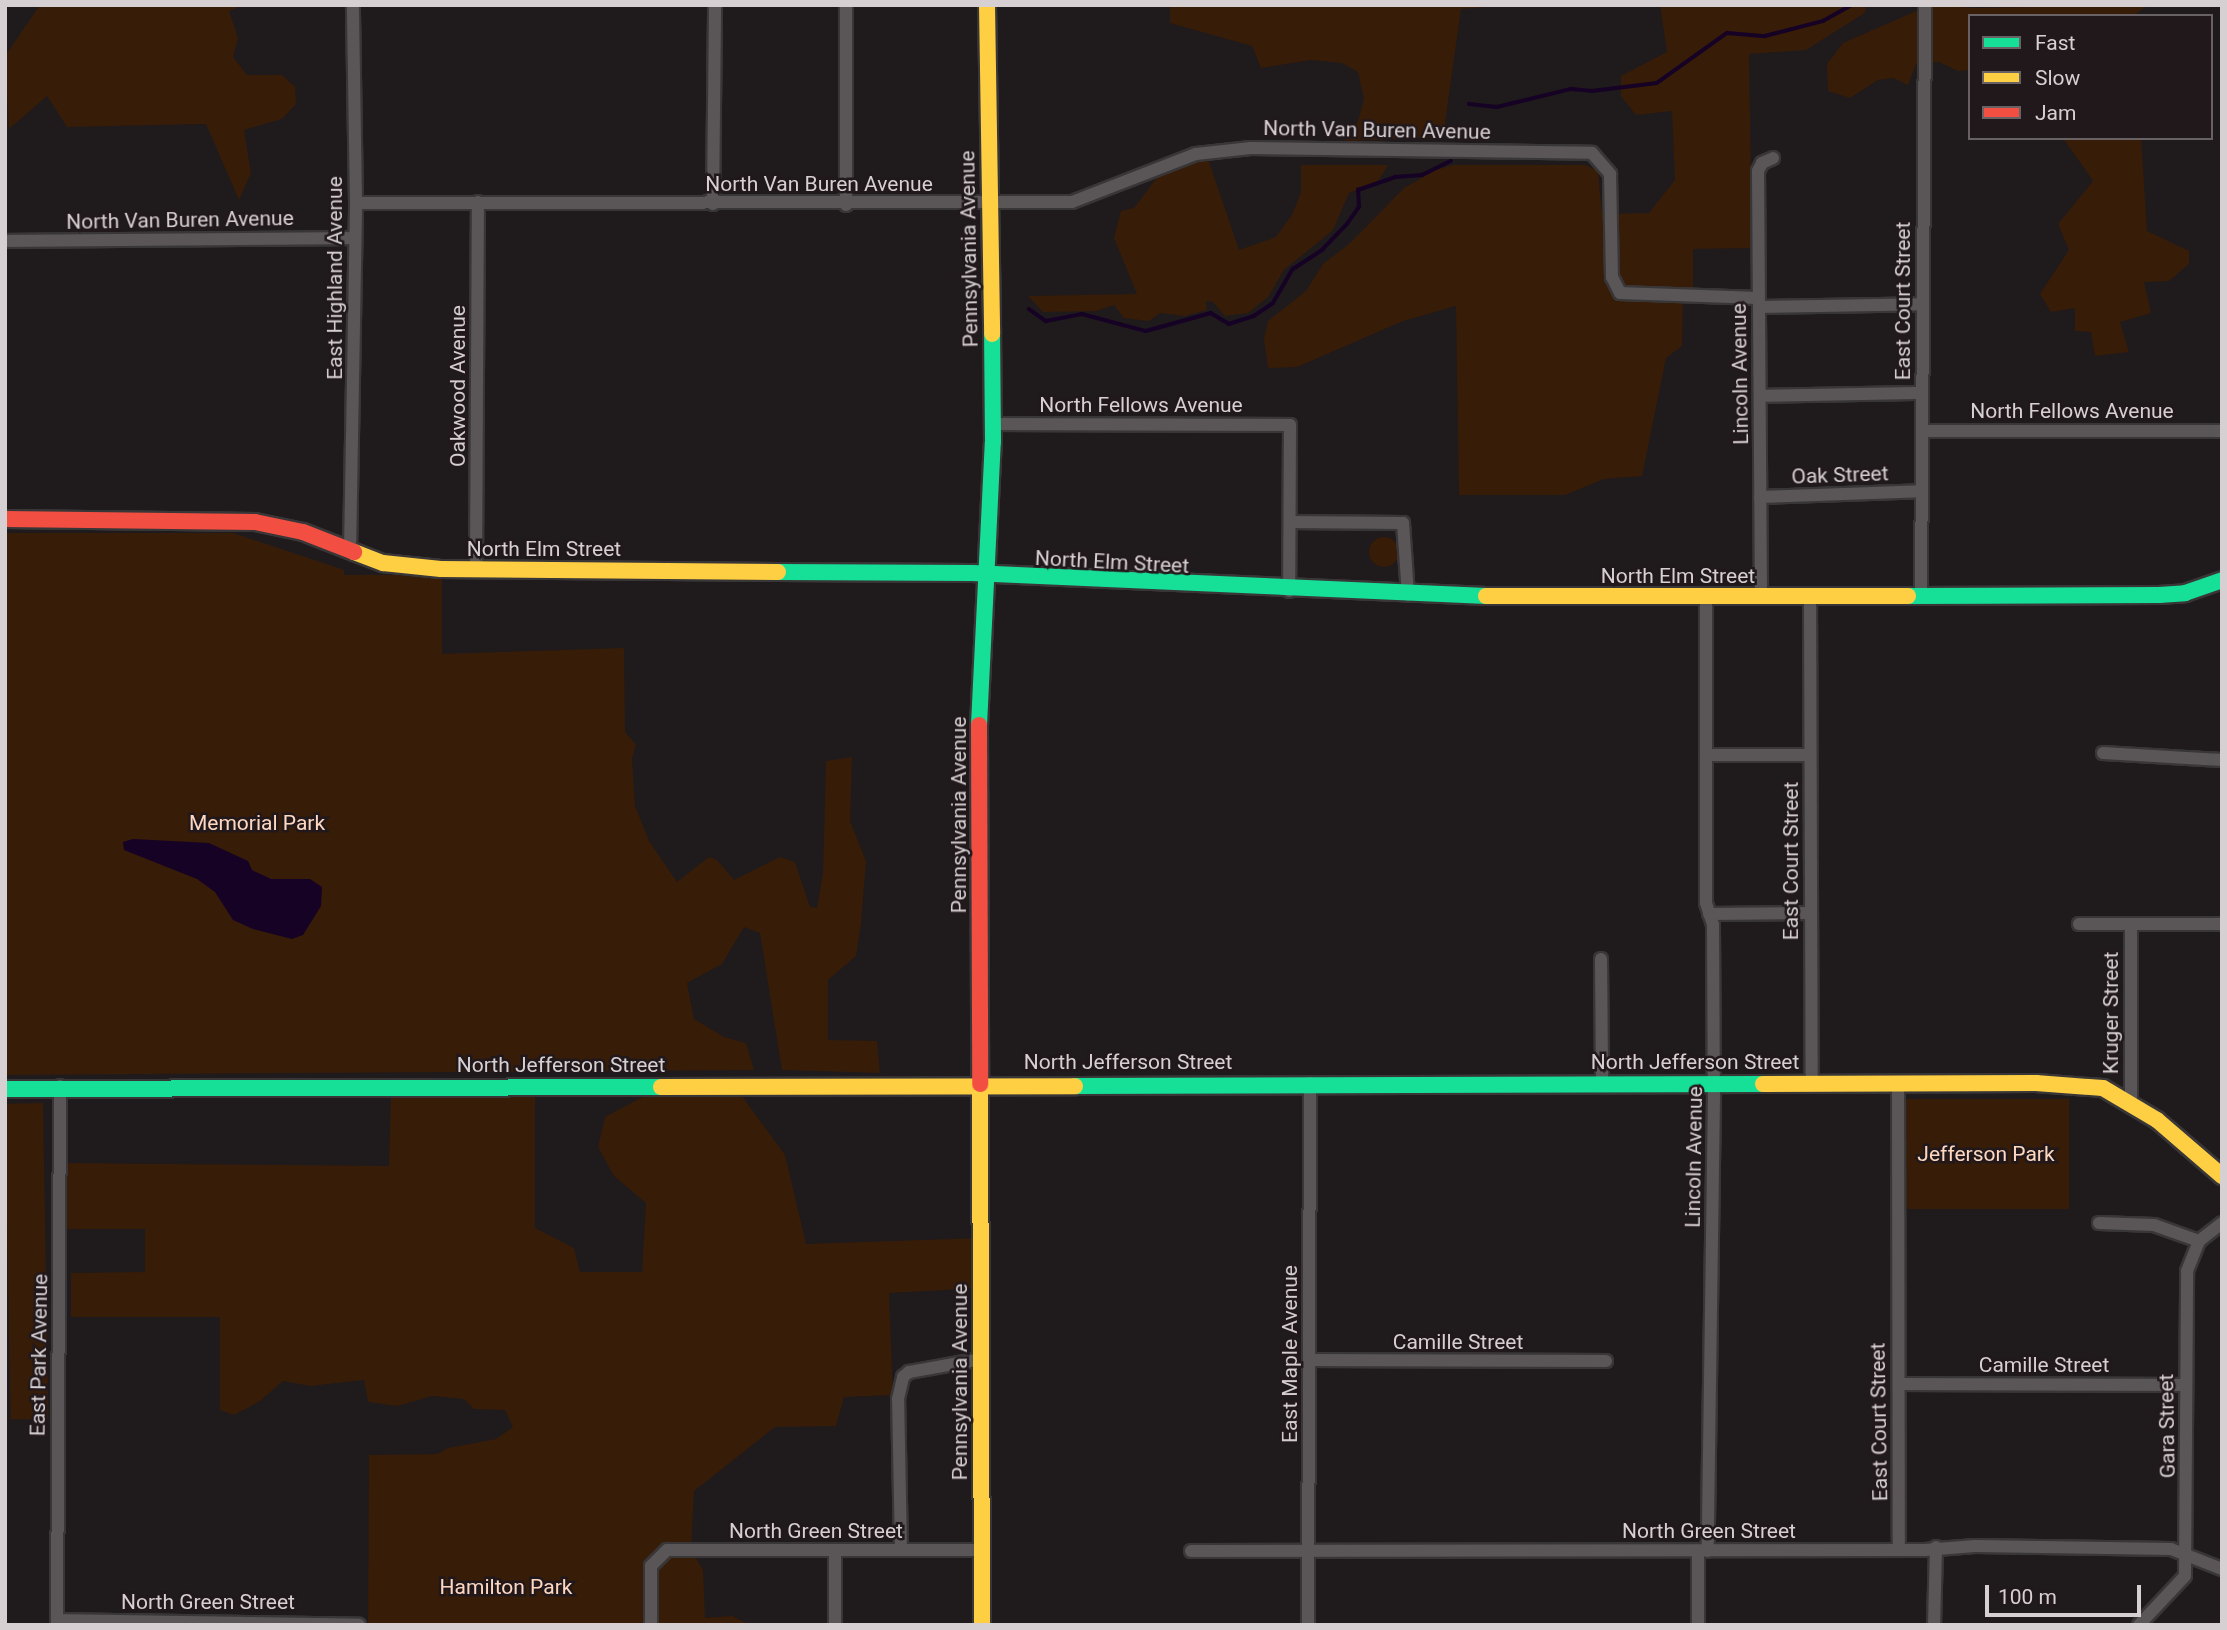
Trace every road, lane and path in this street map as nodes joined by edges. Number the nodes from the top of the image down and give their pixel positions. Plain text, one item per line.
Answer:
1 (353, 5) edge
2 (715, 5) edge
3 (846, 5) edge
4 (987, 5) edge
5 (1924, 5) edge
6 (1773, 158) dead end
7 (356, 202) junction
8 (478, 202) junction
9 (990, 202) junction
10 (713, 204) junction
11 (846, 205) junction
12 (355, 238) junction
13 (5, 241) edge
14 (1758, 302) junction
15 (1923, 304) junction
16 (1922, 393) junction
17 (1760, 396) junction
18 (993, 424) junction
19 (2222, 430) edge
20 (1922, 431) junction
21 (1921, 491) junction
22 (1760, 497) junction
23 (5, 519) edge
24 (1290, 522) junction
25 (350, 552) junction
26 (476, 569) junction
27 (988, 577) junction
28 (2222, 581) edge
29 (1289, 591) junction
30 (1408, 595) junction
31 (1706, 597) junction
32 (1810, 597) junction
33 (1921, 597) junction
34 (1761, 598) junction
35 (2102, 753) dead end
36 (1706, 755) junction
37 (1810, 755) junction
38 (2222, 760) edge
39 (1811, 913) junction
40 (1709, 914) junction
41 (2079, 924) dead end
42 (2131, 924) junction
43 (2222, 924) edge
44 (1601, 959) dead end
45 (980, 1083) junction
46 (1310, 1083) junction
47 (1602, 1083) junction
48 (1714, 1083) junction
49 (1811, 1083) junction
50 (1898, 1083) junction
51 (60, 1086) junction
52 (5, 1089) edge
53 (2131, 1102) junction
54 (2222, 1176) edge
55 (2099, 1223) dead end
56 (2222, 1223) edge
57 (2199, 1241) junction
58 (981, 1359) junction
59 (1309, 1360) junction
60 (1606, 1361) dead end
61 (1901, 1384) junction
62 (2186, 1385) junction
63 (1936, 1547) junction
64 (835, 1550) junction
65 (901, 1550) junction
66 (981, 1550) junction
67 (1703, 1550) junction
68 (1899, 1550) junction
69 (1191, 1551) dead end
70 (1308, 1551) junction
71 (2188, 1556) junction
72 (2222, 1569) edge
73 (57, 1623) edge
74 (359, 1623) edge
75 (651, 1625) edge
76 (835, 1625) edge
77 (982, 1625) edge
78 (1308, 1625) edge
79 (1698, 1625) edge
80 (1934, 1625) edge
81 (2139, 1625) edge

1 - 7 street, East Highland Avenue
2 - 10 street
3 - 11 street
4 - 9 main road, Pennsylvania Avenue
5 - 15 street, East Court Street
6 - 14 street, Lincoln Avenue
7 - 8 street, North Van Buren Avenue
7 - 12 street, East Highland Avenue
8 - 10 street, North Van Buren Avenue
8 - 26 street, Oakwood Avenue
9 - 11 street, North Van Buren Avenue
9 - 14 street, North Van Buren Avenue
9 - 18 main road, Pennsylvania Avenue
10 - 11 street, North Van Buren Avenue
12 - 13 street, North Van Buren Avenue
12 - 25 street, East Highland Avenue
14 - 15 street
14 - 17 street, Lincoln Avenue
15 - 16 street, East Court Street
16 - 17 street
16 - 20 street, East Court Street
17 - 22 street, Lincoln Avenue
18 - 24 street, North Fellows Avenue
18 - 27 main road, Pennsylvania Avenue
19 - 20 street, North Fellows Avenue
20 - 21 street, East Court Street
21 - 22 street, Oak Street
21 - 33 street, East Court Street
22 - 34 street, Lincoln Avenue
23 - 25 main road, North Elm Street
24 - 29 street
24 - 30 street
25 - 26 main road, North Elm Street
26 - 27 main road, North Elm Street
27 - 29 main road, North Elm Street
27 - 45 main road, Pennsylvania Avenue
28 - 33 main road, North Elm Street
29 - 30 main road, North Elm Street
30 - 31 main road, North Elm Street
31 - 34 main road, North Elm Street
31 - 36 street, Lincoln Avenue
32 - 33 main road, North Elm Street
32 - 34 main road, North Elm Street
32 - 37 street, East Court Street
35 - 38 street
36 - 37 street
36 - 40 street, Lincoln Avenue
37 - 39 street, East Court Street
39 - 40 street
39 - 49 street, East Court Street
40 - 48 street, Lincoln Avenue
41 - 42 street
42 - 43 street
42 - 53 street, Kruger Street
44 - 47 street
45 - 46 main road, North Jefferson Street
45 - 51 main road, North Jefferson Street
45 - 58 main road, Pennsylvania Avenue
46 - 47 main road, North Jefferson Street
46 - 59 street, East Maple Avenue
47 - 48 main road, North Jefferson Street
48 - 49 main road, North Jefferson Street
48 - 67 street, Lincoln Avenue
49 - 50 main road, North Jefferson Street
50 - 53 main road, North Jefferson Street
50 - 61 street, East Court Street
51 - 52 main road, North Jefferson Street
51 - 73 street, East Park Avenue
53 - 54 main road, North Jefferson Street
55 - 57 street
56 - 57 street
57 - 62 street, Gara Street
58 - 65 street
58 - 66 main road, Pennsylvania Avenue
59 - 60 street, Camille Street
59 - 70 street, East Maple Avenue
61 - 62 street, Camille Street
61 - 68 street, East Court Street
62 - 71 street, Gara Street
63 - 68 street, North Green Street
63 - 71 street, North Green Street
63 - 80 street
64 - 65 street, North Green Street
64 - 75 street, North Green Street
64 - 76 street
65 - 66 street, North Green Street
66 - 77 main road, Pennsylvania Avenue
67 - 68 street, North Green Street
67 - 70 street, North Green Street
67 - 79 street, Lincoln Avenue
69 - 70 street, North Green Street
70 - 78 street, East Maple Avenue
71 - 72 street, North Green Street
71 - 81 street, Gara Street
73 - 74 street, North Green Street

